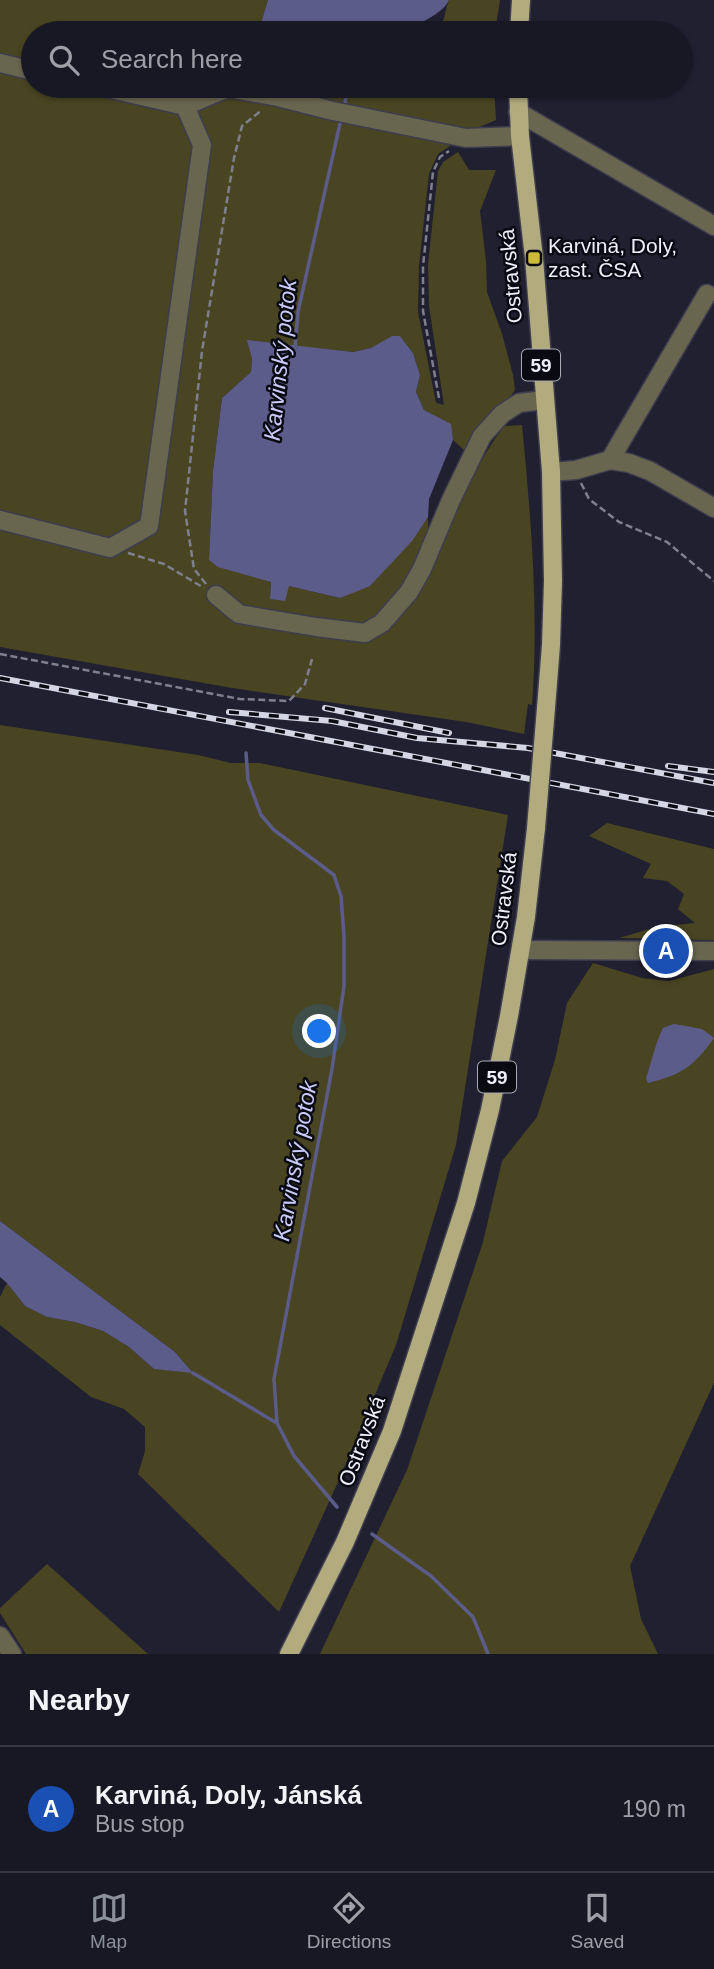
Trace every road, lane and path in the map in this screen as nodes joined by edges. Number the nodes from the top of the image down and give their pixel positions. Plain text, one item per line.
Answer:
1 (521, 0) edge
2 (520, 21) edge
3 (0, 63) edge
4 (21, 68) edge
5 (150, 98) edge
6 (204, 98) edge
7 (277, 98) edge
8 (282, 98) edge
9 (518, 98) edge
10 (185, 106) junction
11 (518, 112) junction
12 (520, 136) junction
13 (466, 138) junction
14 (714, 226) edge
15 (707, 294) dead end
16 (439, 398) dead end
17 (544, 400) junction
18 (610, 460) junction
19 (576, 470) junction
20 (551, 472) junction
21 (714, 508) edge
22 (0, 520) edge
23 (110, 548) junction
24 (714, 581) edge
25 (216, 595) junction
26 (0, 654) edge
27 (312, 659) dead end
28 (521, 950) junction
29 (714, 951) edge
30 (0, 1636) edge
31 (12, 1654) edge
32 (289, 1654) edge

1 - 2 main road
3 - 4 street
5 - 10 street
6 - 10 street
7 - 25 path
8 - 13 street
9 - 11 main road, Ostravská / 59
10 - 23 street
11 - 12 main road, Ostravská / 59
11 - 14 street
12 - 13 street
12 - 17 main road, Ostravská / 59
13 - 16 path
15 - 18 street
17 - 20 main road, Ostravská / 59
17 - 25 street
18 - 19 street
18 - 21 street
19 - 20 street
19 - 24 path
20 - 28 main road, Ostravská / 59, bridge
22 - 23 street
23 - 25 path
26 - 27 path
28 - 29 street
28 - 32 main road, Ostravská / 59
30 - 31 street

